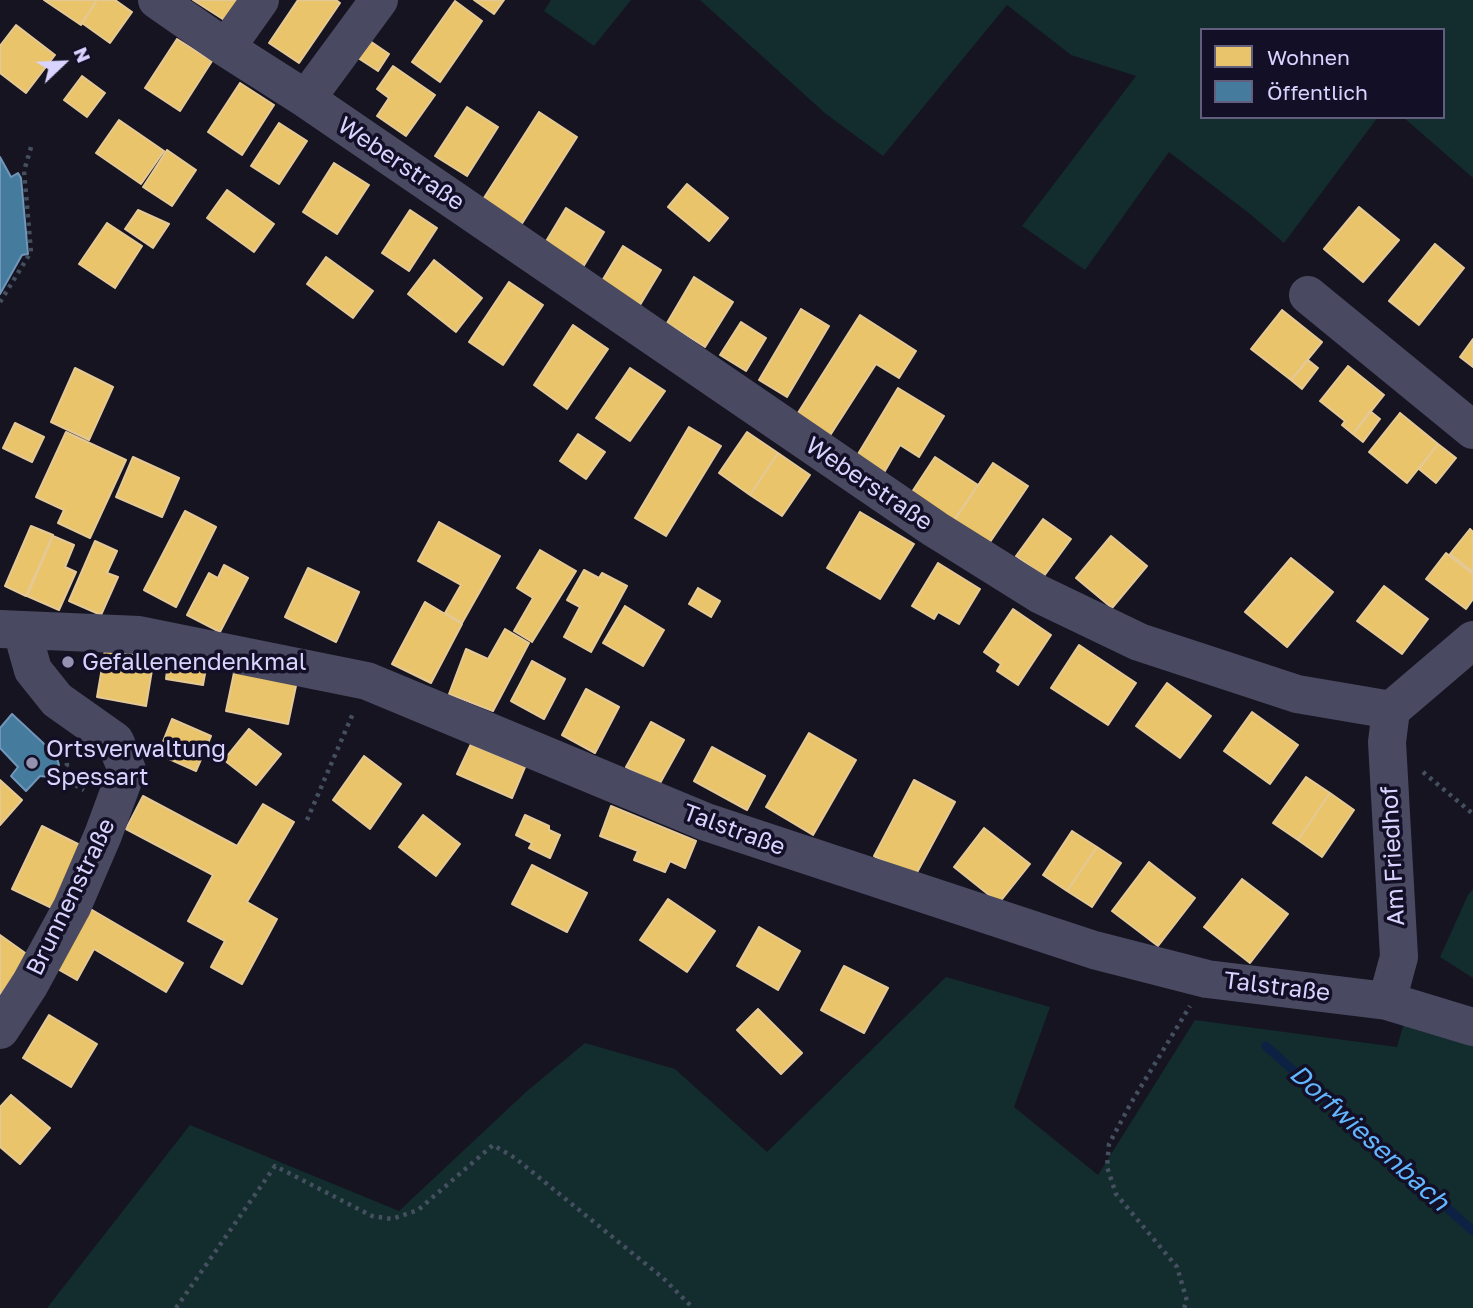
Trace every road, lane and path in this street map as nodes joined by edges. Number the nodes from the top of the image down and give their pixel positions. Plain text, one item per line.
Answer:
1 (157, 0) edge
2 (260, 0) edge
3 (379, 0) edge
4 (226, 48) junction
5 (306, 99) junction
6 (32, 144) dead end
7 (1308, 295) dead end
8 (0, 302) edge
9 (1473, 430) edge
10 (11, 630) edge
11 (1473, 640) edge
12 (367, 681) junction
13 (1389, 726) junction
14 (56, 742) dead end
15 (53, 771) dead end
16 (59, 776) junction
17 (114, 806) junction
18 (1473, 814) edge
19 (307, 820) dead end
20 (1207, 978) junction
21 (1387, 1001) junction
22 (1473, 1027) edge
23 (0, 1030) edge
24 (176, 1308) edge
25 (693, 1308) edge
26 (1184, 1308) edge

1 - 4 street, Weberstraße
2 - 4 street
3 - 5 street
4 - 5 street, Weberstraße
5 - 13 street, Weberstraße
6 - 8 path
7 - 9 street
10 - 12 street, Talstraße
10 - 17 street, Brunnenstraße
11 - 13 street
12 - 19 path
12 - 20 street, Talstraße
13 - 18 path
13 - 21 street, Am Friedhof
14 - 16 path
15 - 16 path
16 - 17 path
17 - 23 street, Brunnenstraße
20 - 21 street, Talstraße
20 - 26 path
21 - 22 street, Talstraße
24 - 25 path

